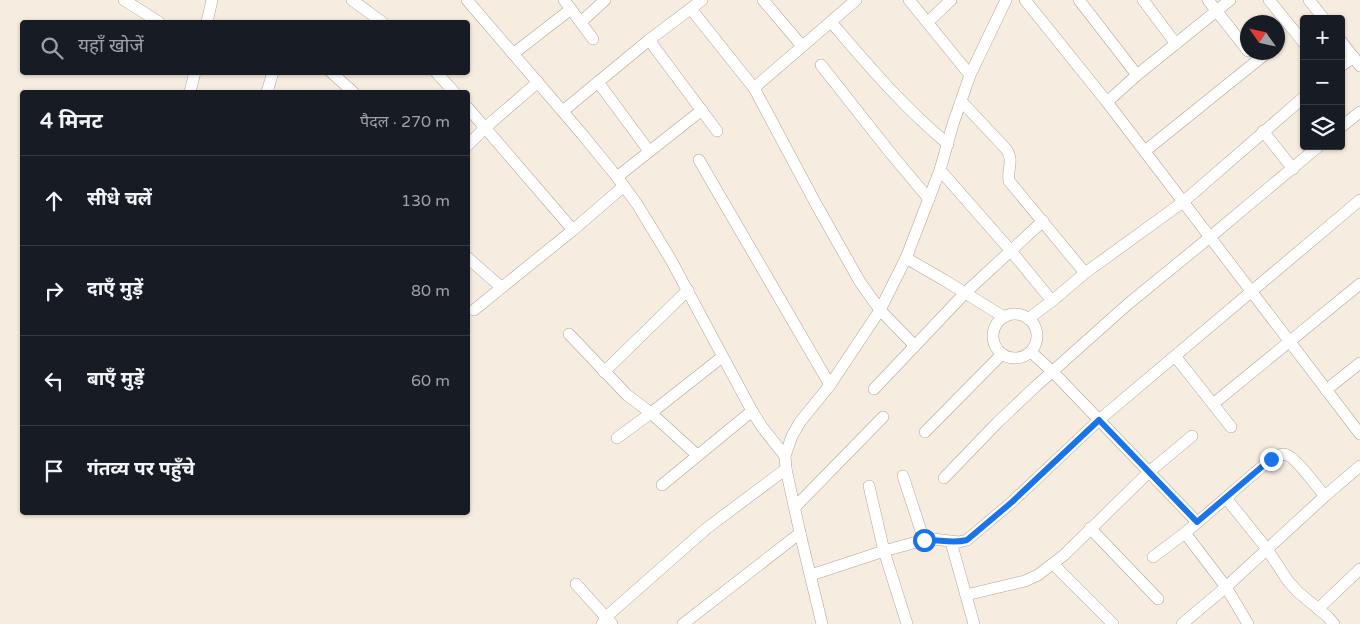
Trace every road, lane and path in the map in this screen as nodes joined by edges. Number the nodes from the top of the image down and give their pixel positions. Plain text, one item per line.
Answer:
1 (124, 0) edge
2 (212, 0) edge
3 (352, 0) edge
4 (467, 0) edge
5 (605, 0) edge
6 (702, 0) edge
7 (763, 0) edge
8 (856, 0) edge
9 (909, 0) edge
10 (951, 0) edge
11 (1006, 0) edge
12 (1025, 0) edge
13 (1079, 0) edge
14 (1143, 0) edge
15 (1208, 0) edge
16 (1230, 0) edge
17 (1269, 0) edge
18 (1309, 0) edge
19 (567, 4) edge
20 (691, 9) junction
21 (1216, 11) junction
22 (1321, 15) edge
23 (156, 20) edge
24 (207, 20) edge
25 (379, 20) edge
26 (581, 22) junction
27 (831, 22) junction
28 (928, 22) junction
29 (1300, 38) edge
30 (593, 40) dead end
31 (649, 40) junction
32 (1240, 42) edge
33 (1176, 44) junction
34 (802, 46) junction
35 (1345, 46) edge
36 (513, 54) junction
37 (1258, 60) edge
38 (1357, 61) edge
39 (1256, 62) joint
40 (1345, 65) edge
41 (821, 66) dead end
42 (194, 75) edge
43 (272, 75) edge
44 (334, 75) edge
45 (439, 75) edge
46 (970, 75) junction
47 (1137, 75) junction
48 (538, 82) junction
49 (598, 82) junction
50 (754, 88) junction
51 (190, 90) edge
52 (268, 90) edge
53 (351, 90) edge
54 (452, 90) edge
55 (961, 101) junction
56 (1300, 101) edge
57 (1107, 102) junction
58 (470, 110) edge
59 (702, 110) junction
60 (563, 111) junction
61 (1359, 116) edge
62 (1345, 125) edge
63 (486, 127) junction
64 (1263, 131) junction
65 (717, 132) dead end
66 (470, 143) edge
67 (948, 144) junction
68 (1314, 150) edge
69 (649, 151) junction
70 (1145, 151) junction
71 (699, 160) dead end
72 (1293, 169) junction
73 (940, 170) junction
74 (621, 181) junction
75 (929, 199) junction
76 (1360, 200) edge
77 (1183, 202) junction
78 (1043, 221) junction
79 (573, 230) junction
80 (1210, 237) junction
81 (1011, 250) junction
82 (906, 258) junction
83 (470, 260) edge
84 (1085, 273) junction
85 (1360, 284) edge
86 (501, 287) junction
87 (688, 290) junction
88 (1252, 291) junction
89 (965, 293) junction
90 (1052, 301) junction
91 (474, 310) dead end
92 (880, 310) junction
93 (1004, 318) junction
94 (1028, 319) junction
95 (569, 334) dead end
96 (1290, 342) junction
97 (915, 346) junction
98 (1030, 352) junction
99 (1002, 354) junction
100 (722, 356) junction
101 (1175, 356) junction
102 (1360, 363) edge
103 (604, 372) junction
104 (1053, 372) junction
105 (830, 385) junction
106 (874, 389) dead end
107 (1326, 390) junction
108 (1213, 404) junction
109 (752, 411) junction
110 (651, 413) junction
111 (883, 417) dead end
112 (1099, 420) junction
113 (1231, 427) dead end
114 (925, 432) dead end
115 (1360, 434) edge
116 (1192, 436) dead end
117 (617, 438) dead end
118 (697, 455) junction
119 (785, 456) junction
120 (1360, 466) edge
121 (786, 469) junction
122 (1149, 472) junction
123 (903, 476) dead end
124 (944, 478) dead end
125 (662, 485) dead end
126 (869, 486) dead end
127 (1325, 496) junction
128 (1226, 498) junction
129 (795, 507) junction
130 (1197, 522) junction
131 (1090, 528) junction
132 (800, 533) junction
133 (1185, 533) junction
134 (924, 540) junction
135 (951, 542) junction
136 (1267, 550) junction
137 (884, 551) junction
138 (1153, 557) dead end
139 (1053, 564) junction
140 (1360, 569) edge
141 (811, 575) junction
142 (576, 584) dead end
143 (1226, 587) junction
144 (966, 595) junction
145 (1158, 599) dead end
146 (1318, 609) junction
147 (607, 622) edge
148 (683, 624) edge
149 (822, 624) edge
150 (907, 624) edge
151 (974, 624) edge
152 (1113, 624) edge
153 (1182, 624) edge
154 (1248, 624) edge
155 (1334, 624) edge

1 - 23 street
2 - 24 street
3 - 25 street
4 - 36 street
5 - 26 street
6 - 20 street
7 - 34 street
8 - 27 street
9 - 28 street
10 - 28 street
11 - 46 street
12 - 57 street
13 - 47 street
14 - 33 street
15 - 21 street
16 - 21 street
17 - 29 street
18 - 22 street
19 - 26 street
19 - 36 street
20 - 31 street
20 - 50 street
21 - 32 street
21 - 33 street
26 - 30 street
27 - 34 street
27 - 67 street
28 - 46 street
31 - 49 street
31 - 59 street
33 - 47 street
34 - 50 street
35 - 38 street
36 - 48 street
37 - 39 street
38 - 40 street
39 - 70 street
41 - 75 street
42 - 51 street
43 - 52 street
44 - 53 street
45 - 54 street
46 - 55 street
47 - 57 street
48 - 60 street
48 - 63 street
49 - 60 street
49 - 69 street
50 - 92 street
55 - 67 street
55 - 78 street
56 - 64 street
57 - 70 street
58 - 63 street
59 - 65 street
59 - 69 street
60 - 74 street
61 - 62 street
63 - 66 street
63 - 79 street
64 - 72 street
64 - 77 street
67 - 73 street
68 - 72 street
69 - 74 street
70 - 77 street
71 - 105 street
72 - 80 street
73 - 75 street
73 - 81 street
74 - 79 street
74 - 87 street
75 - 82 street
76 - 88 street
77 - 80 street
77 - 84 street
78 - 81 street
78 - 84 street
79 - 86 street
80 - 88 street
80 - 104 street
81 - 89 street
81 - 90 street
82 - 89 street
82 - 92 street
83 - 86 street
84 - 90 street
85 - 96 street
86 - 91 street
87 - 100 street
87 - 103 street
88 - 96 street
88 - 101 street
89 - 93 street
89 - 97 street
90 - 94 street
92 - 97 street
92 - 105 street
93 - 94 street
93 - 99 street
94 - 98 street
95 - 103 street
96 - 107 street
96 - 108 street
97 - 106 street
98 - 99 street
98 - 104 street
99 - 114 street
100 - 109 street
100 - 110 street
101 - 108 street
101 - 112 street
102 - 107 street
103 - 110 street
104 - 112 street
104 - 124 street
105 - 119 street
107 - 115 street
108 - 113 street
109 - 118 street
109 - 119 street
110 - 117 street
110 - 118 street
111 - 129 street
112 - 122 street
112 - 135 street
116 - 122 street
118 - 125 street
119 - 121 street
120 - 127 street
121 - 129 street
121 - 147 street
122 - 130 street
122 - 131 street
123 - 134 street
126 - 137 street
127 - 128 street
127 - 136 street
128 - 130 street
128 - 136 street
129 - 132 street
130 - 133 street
131 - 139 street
131 - 145 street
132 - 141 street
132 - 148 street
133 - 138 street
133 - 143 street
134 - 135 street
134 - 137 street
135 - 144 street
136 - 143 street
136 - 146 street
137 - 141 street
137 - 150 street
139 - 144 street
139 - 152 street
140 - 146 street
141 - 149 street
142 - 147 street
143 - 153 street
143 - 154 street
144 - 151 street
146 - 155 street

